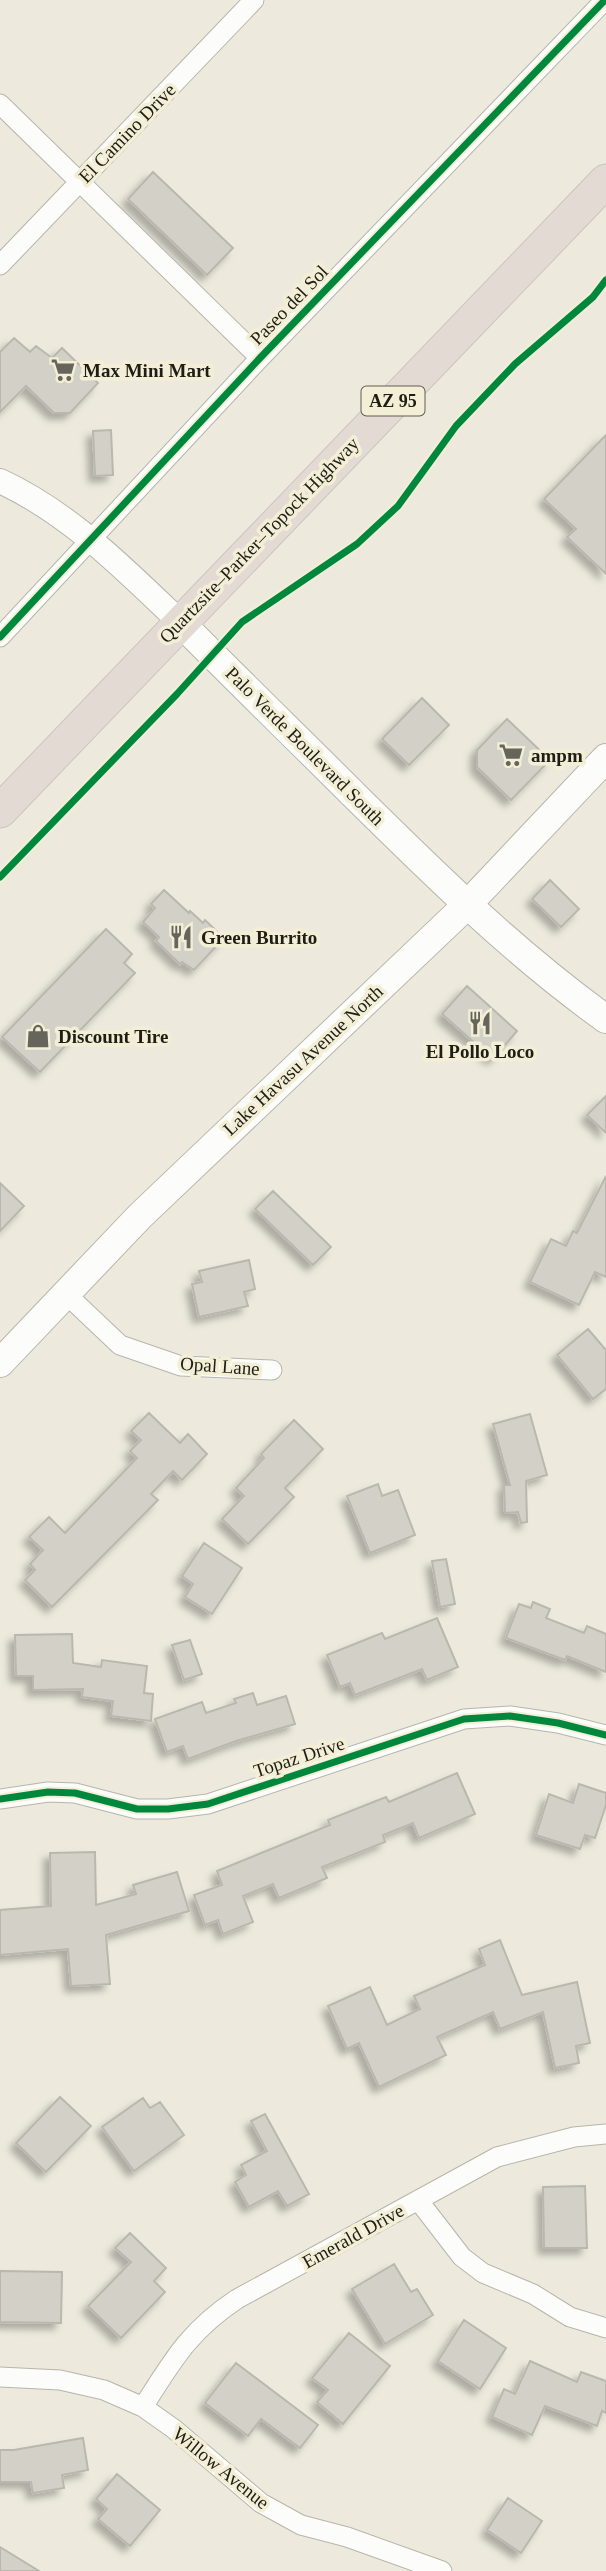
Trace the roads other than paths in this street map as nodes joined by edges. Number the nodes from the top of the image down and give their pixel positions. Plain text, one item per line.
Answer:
1 (254, 0) edge
2 (605, 0) edge
3 (0, 104) edge
4 (606, 180) edge
5 (80, 182) junction
6 (0, 265) edge
7 (260, 358) junction
8 (0, 481) edge
9 (92, 538) junction
10 (180, 622) junction
11 (0, 637) edge
12 (606, 758) edge
13 (0, 811) edge
14 (467, 905) junction
15 (606, 1019) edge
16 (65, 1293) junction
17 (0, 1363) edge
18 (272, 1370) dead end
19 (606, 1735) edge
20 (0, 1799) edge
21 (606, 2134) edge
22 (418, 2200) junction
23 (606, 2328) edge
24 (0, 2377) edge
25 (143, 2407) junction
26 (442, 2571) edge

1 - 5 street, El Camino Drive
2 - 7 street, Paseo del Sol
3 - 5 street
4 - 10 highway, Quartzsite–Parker–Topock Highway / AZ 95
5 - 6 street, El Camino Drive
5 - 7 street
7 - 9 street, Paseo del Sol
8 - 9 street, Palo Verde Boulevard South
9 - 10 street, Palo Verde Boulevard South
9 - 11 street, Paseo del Sol
10 - 13 highway, Quartzsite–Parker–Topock Highway / AZ 95
10 - 14 main road, Palo Verde Boulevard South
12 - 14 main road, Lake Havasu Avenue North
14 - 15 main road, Palo Verde Boulevard South
14 - 16 main road, Lake Havasu Avenue North
16 - 17 main road, Lake Havasu Avenue North
16 - 18 street, Opal Lane
19 - 20 street, Topaz Drive
21 - 22 street, Emerald Drive
22 - 23 street
22 - 25 street, Emerald Drive
24 - 25 street, Willow Avenue
25 - 26 street, Willow Avenue

